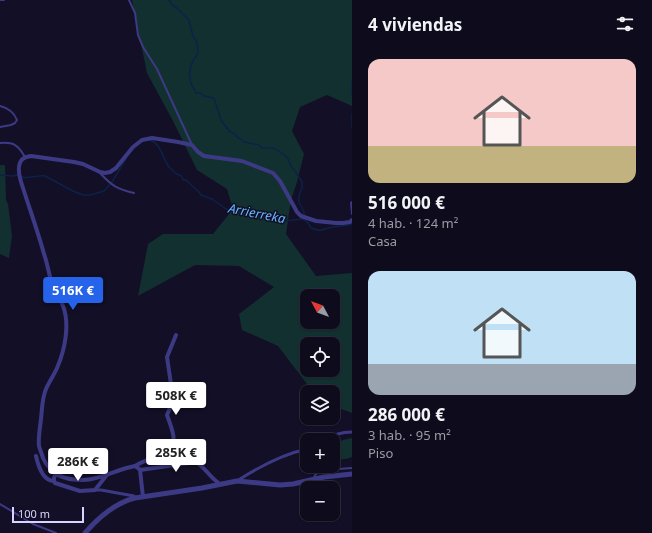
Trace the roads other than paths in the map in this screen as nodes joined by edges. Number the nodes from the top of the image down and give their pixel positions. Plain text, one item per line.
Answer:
1 (0, 0) edge
2 (4, 0) edge
3 (129, 0) edge
4 (0, 106) edge
5 (0, 127) edge
6 (0, 143) edge
7 (192, 144) junction
8 (25, 157) junction
9 (100, 172) junction
10 (134, 193) dead end
11 (352, 202) edge
12 (352, 214) edge
13 (352, 220) edge
14 (176, 335) dead end
15 (352, 432) edge
16 (340, 434) edge
17 (300, 450) edge
18 (36, 456) dead end
19 (135, 466) junction
20 (352, 468) edge
21 (140, 470) junction
22 (56, 474) junction
23 (107, 474) junction
24 (352, 474) edge
25 (211, 477) junction
26 (312, 480) junction
27 (54, 481) junction
28 (237, 481) junction
29 (220, 484) junction
30 (209, 486) junction
31 (95, 490) junction
32 (134, 496) dead end
33 (143, 497) junction
34 (0, 504) edge
35 (56, 533) edge
36 (85, 533) edge

1 - 2 lane
3 - 7 lane
4 - 5 lane
6 - 8 lane
7 - 9 street
7 - 13 street
8 - 9 street
8 - 22 street
9 - 10 lane
11 - 12 lane
14 - 19 street
15 - 16 street
17 - 28 street
18 - 27 street
19 - 21 street
19 - 23 street
20 - 26 lane
21 - 25 street
21 - 33 street
22 - 23 street
22 - 27 street
23 - 31 street
24 - 26 street
25 - 29 street
25 - 30 street
26 - 28 street
27 - 31 street
28 - 29 street
29 - 30 street
30 - 33 street
31 - 32 street
33 - 36 street
34 - 35 lane

